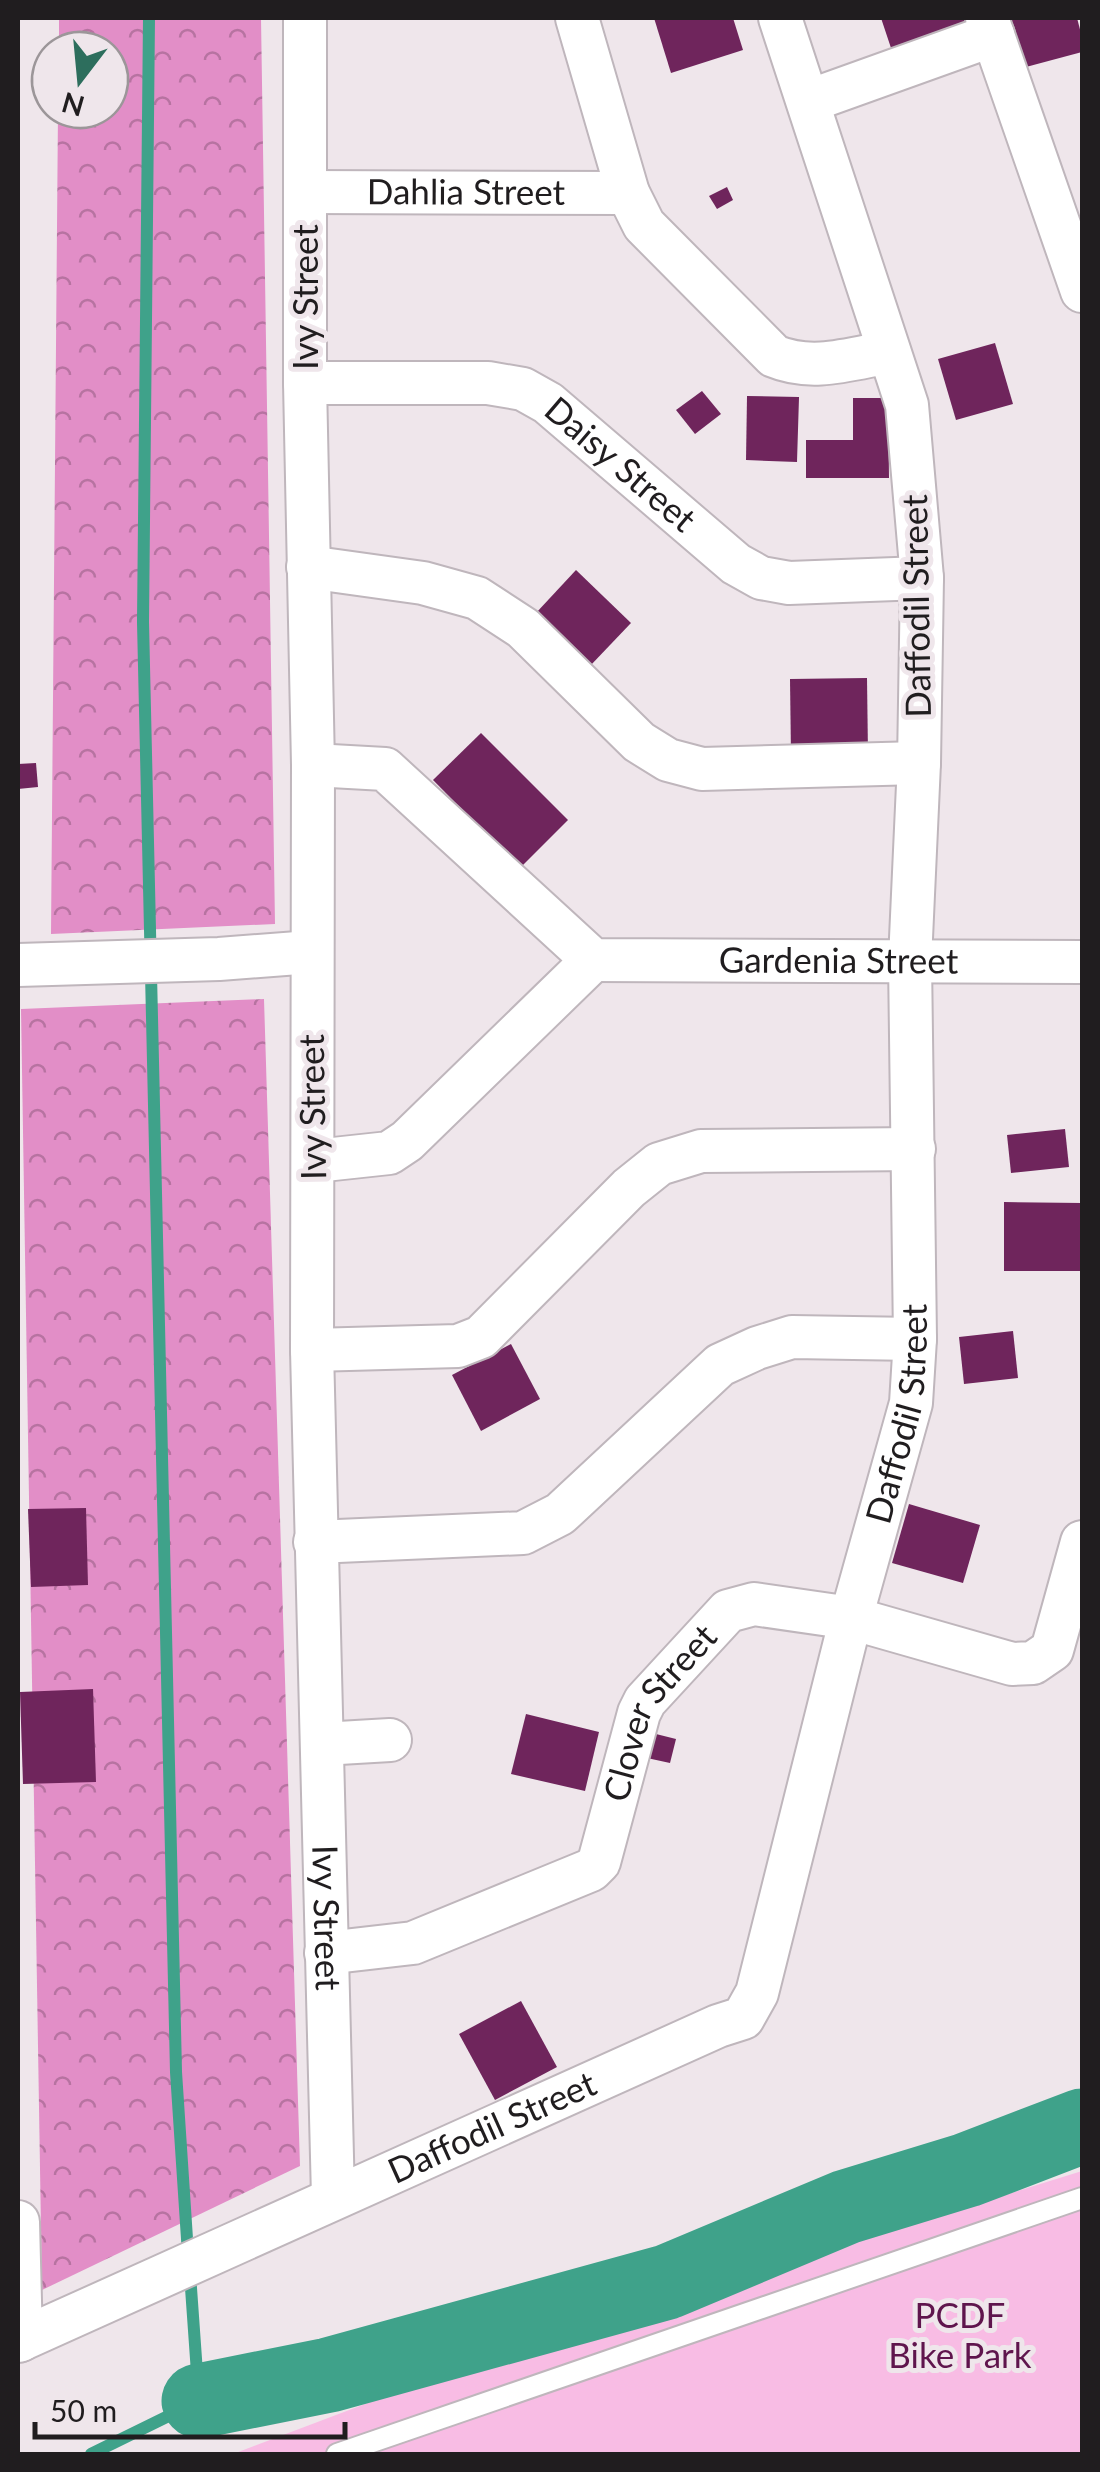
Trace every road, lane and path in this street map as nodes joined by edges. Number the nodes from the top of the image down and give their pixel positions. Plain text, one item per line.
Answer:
1 (305, 18) edge
2 (577, 18) edge
3 (780, 18) edge
4 (990, 26) edge
5 (809, 102) junction
6 (306, 192) junction
7 (628, 193) junction
8 (1079, 268) edge
9 (889, 352) junction
10 (305, 383) junction
11 (308, 567) junction
12 (922, 578) junction
13 (919, 762) junction
14 (314, 765) junction
15 (310, 952) junction
16 (593, 960) junction
17 (910, 960) junction
18 (1082, 962) edge
19 (18, 965) edge
20 (914, 1149) junction
21 (314, 1161) junction
22 (915, 1339) junction
23 (312, 1350) junction
24 (314, 1542) junction
25 (1082, 1542) edge
26 (851, 1618) junction
27 (390, 1740) dead end
28 (322, 1744) junction
29 (326, 1954) junction
30 (333, 2196) junction
31 (1082, 2198) edge
32 (18, 2222) edge
33 (19, 2341) edge
34 (337, 2454) edge

1 - 6 street, Ivy Street
2 - 7 street
3 - 5 street, Daffodil Street
4 - 5 street
4 - 8 street
5 - 9 street, Daffodil Street
6 - 7 street, Dahlia Street
6 - 10 street, Ivy Street
7 - 9 street
9 - 12 street, Daffodil Street
10 - 11 street, Ivy Street
10 - 12 street, Daisy Street
11 - 13 street
11 - 14 street, Ivy Street
12 - 13 street, Daffodil Street
13 - 17 street, Daffodil Street
14 - 15 street, Ivy Street
14 - 16 street
15 - 19 street
15 - 21 street, Ivy Street
16 - 17 street, Gardenia Street
16 - 21 street
17 - 18 street, Gardenia Street
17 - 20 street, Daffodil Street
20 - 22 street, Daffodil Street
20 - 23 street
21 - 23 street, Ivy Street
22 - 24 street
22 - 26 street, Daffodil Street
23 - 24 street, Ivy Street
24 - 28 street, Ivy Street
25 - 26 street, Clover Street
26 - 29 street, Clover Street
26 - 30 street, Daffodil Street
27 - 28 street
28 - 29 street, Ivy Street
29 - 30 street, Ivy Street
30 - 33 street, Daffodil Street
31 - 34 lane
32 - 33 street

